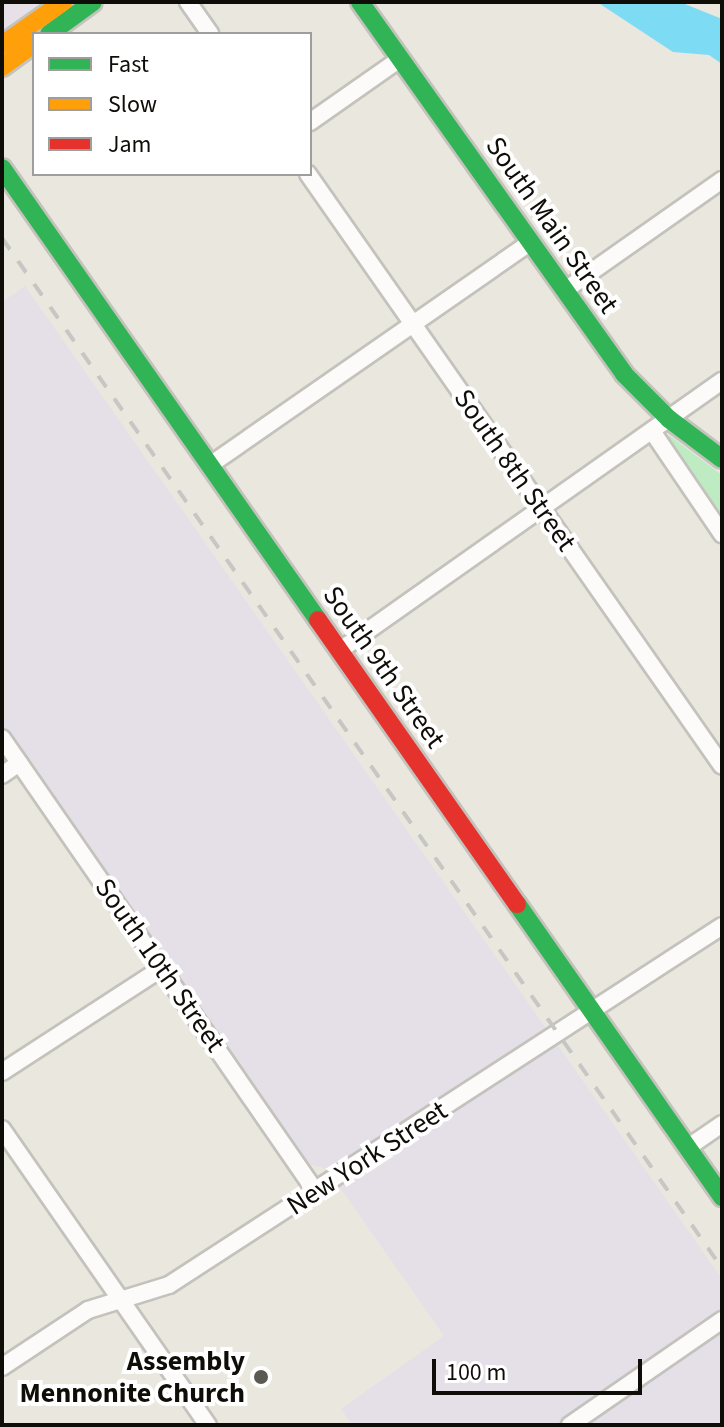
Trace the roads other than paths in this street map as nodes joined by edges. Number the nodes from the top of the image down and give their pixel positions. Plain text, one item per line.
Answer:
1 (63, 2) edge
2 (93, 2) edge
3 (188, 2) edge
4 (360, 2) edge
5 (52, 32) edge
6 (209, 32) edge
7 (2, 45) edge
8 (32, 45) edge
9 (400, 59) junction
10 (2, 67) edge
11 (312, 121) edge
12 (2, 168) edge
13 (309, 176) edge
14 (722, 180) edge
15 (529, 243) junction
16 (564, 291) junction
17 (413, 325) junction
18 (722, 381) edge
19 (669, 419) junction
20 (652, 431) junction
21 (722, 459) edge
22 (210, 465) junction
23 (541, 509) junction
24 (722, 534) edge
25 (339, 651) junction
26 (2, 738) edge
27 (19, 763) junction
28 (722, 766) edge
29 (2, 775) edge
30 (722, 926) edge
31 (162, 968) junction
32 (591, 1010) junction
33 (2, 1072) edge
34 (722, 1124) edge
35 (2, 1129) edge
36 (687, 1148) junction
37 (312, 1194) junction
38 (722, 1197) edge
39 (123, 1300) junction
40 (722, 1320) edge
41 (2, 1367) edge
42 (208, 1425) edge
43 (570, 1425) edge

1 - 7 street
2 - 5 street
3 - 6 street
4 - 9 street, South Main Street
8 - 10 street
9 - 11 street
9 - 15 street, South Main Street
12 - 22 street, South 9th Street
13 - 17 street, South 8th Street
14 - 16 street
15 - 16 street, South Main Street
15 - 17 street
16 - 19 street, South Main Street
17 - 22 street
17 - 23 street, South 8th Street
18 - 19 street
19 - 20 street
19 - 21 street, South Main Street
20 - 23 street
20 - 24 street
22 - 25 street, South 9th Street
23 - 25 street
23 - 28 street, South 8th Street
25 - 32 street, South 9th Street
26 - 27 street, South 10th Street
27 - 29 street
27 - 31 street, South 10th Street
30 - 32 street, New York Street
31 - 33 street
31 - 37 street, South 10th Street
32 - 36 street, South 9th Street
32 - 37 street, New York Street
34 - 36 street
35 - 39 street
36 - 38 street, South 9th Street
37 - 39 street, New York Street
39 - 41 street, New York Street
39 - 42 street
40 - 43 street

